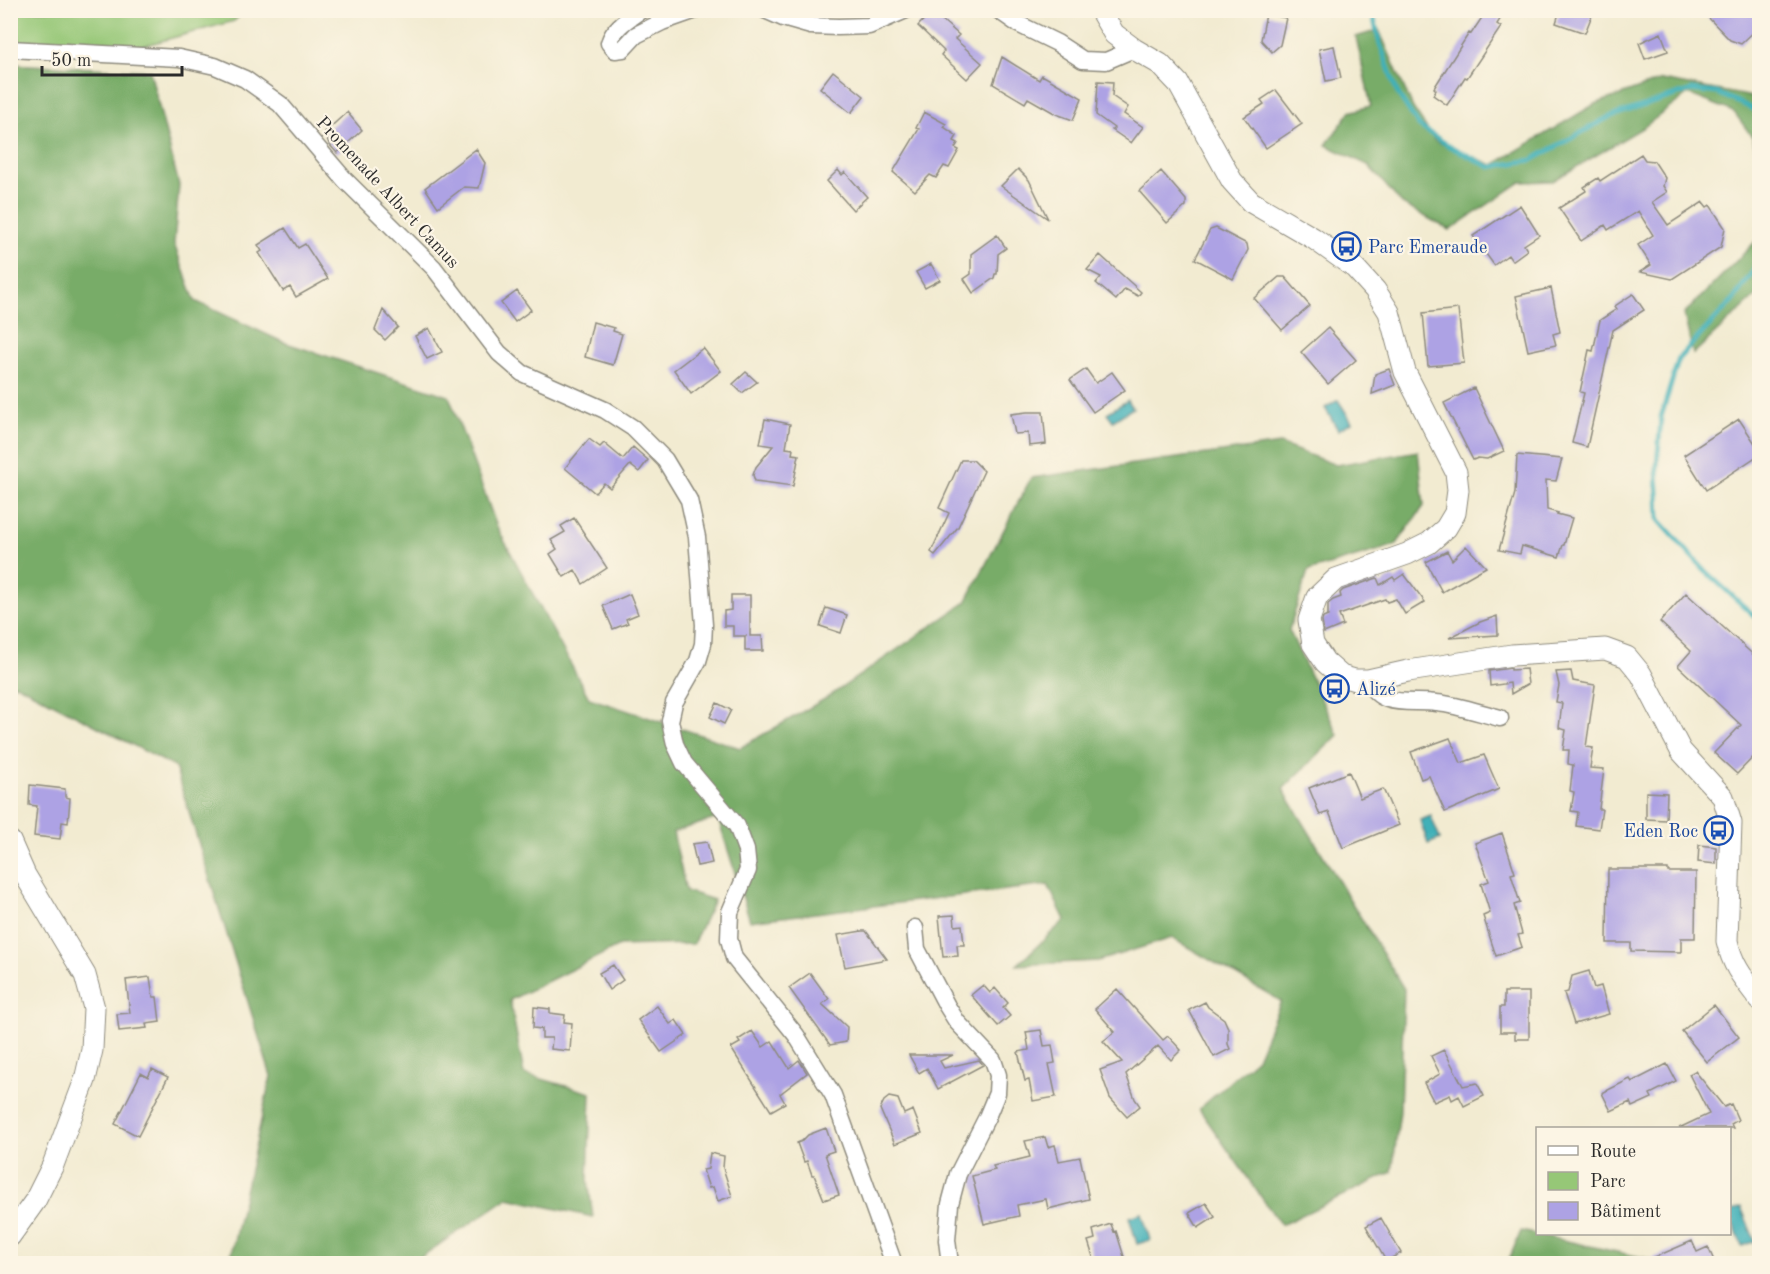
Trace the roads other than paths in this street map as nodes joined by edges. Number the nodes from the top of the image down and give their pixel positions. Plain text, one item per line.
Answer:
1 (640, 10) edge
2 (696, 10) edge
3 (765, 10) edge
4 (906, 10) edge
5 (998, 10) edge
6 (1100, 10) edge
7 (10, 49) edge
8 (1134, 49) junction
9 (1368, 680) junction
10 (1500, 718) dead end
11 (10, 841) edge
12 (915, 928) dead end
13 (1760, 1000) edge
14 (10, 1236) edge
15 (894, 1263) edge
16 (950, 1263) edge

1 - 2 street
3 - 4 street
5 - 8 street
6 - 8 street
7 - 15 street, Promenade Albert Camus
8 - 9 street
9 - 10 street
9 - 13 street
11 - 14 street
12 - 16 street

